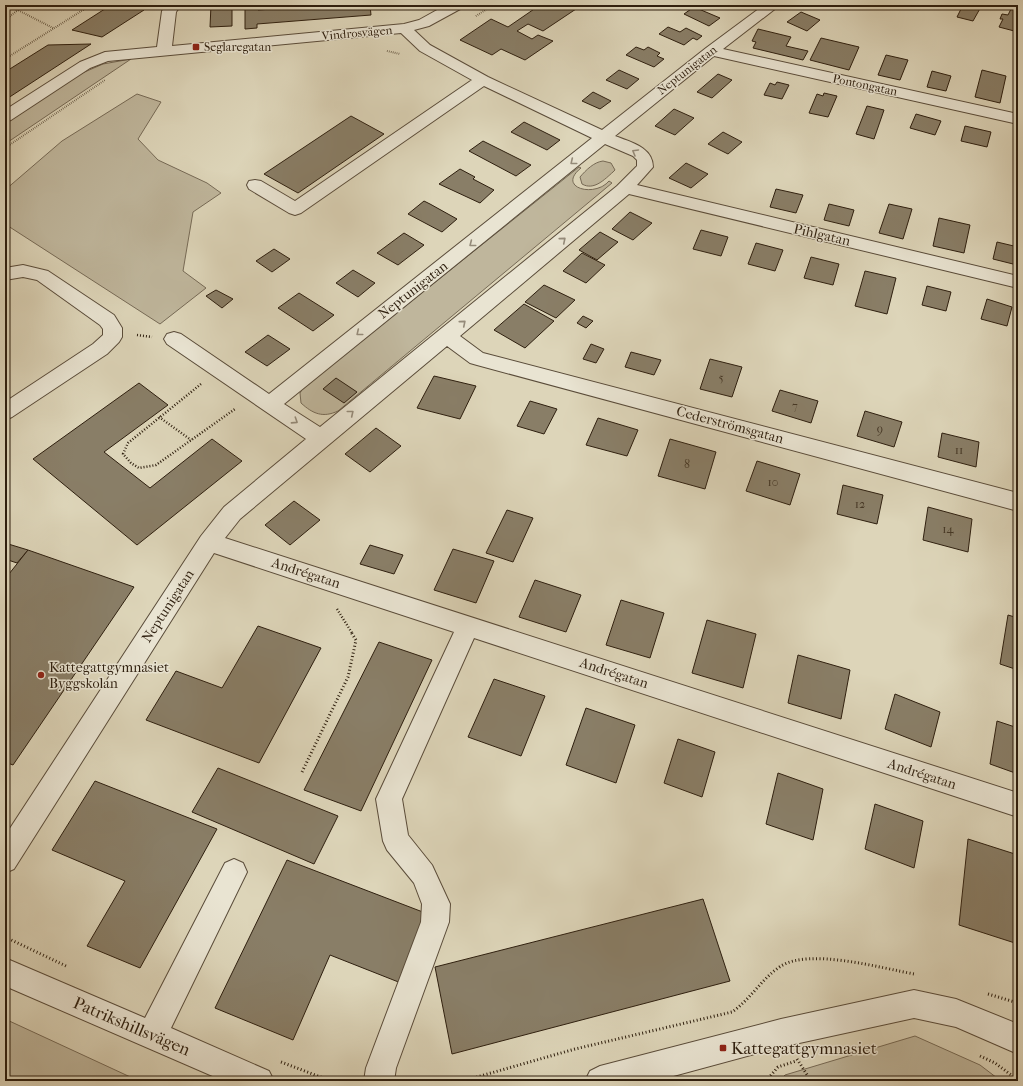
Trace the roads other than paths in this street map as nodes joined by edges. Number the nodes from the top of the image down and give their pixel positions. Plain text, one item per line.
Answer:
1 (174, 5) edge
2 (457, 5) edge
3 (773, 5) edge
4 (404, 28) junction
5 (164, 50) junction
6 (711, 51) junction
7 (483, 80) junction
8 (5, 117) edge
9 (1018, 119) edge
10 (603, 137) junction
11 (255, 185) dead end
12 (626, 188) junction
13 (5, 274) edge
14 (1018, 282) edge
15 (448, 336) junction
16 (174, 339) road end
17 (262, 400) junction
18 (5, 412) edge
19 (321, 438) junction
20 (1018, 502) edge
21 (209, 542) junction
22 (468, 626) junction
23 (1018, 805) edge
24 (5, 860) edge
25 (234, 872) dead end
26 (5, 972) edge
27 (152, 1035) junction
28 (1018, 1039) edge
29 (259, 1081) edge
30 (379, 1081) edge
31 (600, 1081) edge

1 - 5 street
2 - 4 street
3 - 6 street, Neptunigatan
4 - 5 street, Vindrosvägen
4 - 7 street, Vindrosvägen
5 - 8 street, Vindrosvägen
6 - 9 street, Pontongatan
6 - 10 street, Neptunigatan
7 - 10 street, Vindrosvägen
7 - 11 street
12 -> 10 street, Neptunigatan
10 -> 17 street, Neptunigatan
12 - 14 street, Pihlgatan
15 -> 12 street, Neptunigatan
13 - 18 street
19 -> 15 street, Neptunigatan
15 - 20 street, Cederströmsgatan
16 - 17 street
17 -> 19 street
19 - 21 street, Neptunigatan
21 - 22 street, Andrégatan
21 - 24 street, Neptunigatan
22 - 23 street, Andrégatan
22 - 30 street
25 - 27 street
26 - 27 street, Patrikshillsvägen
27 - 29 street, Patrikshillsvägen
28 - 31 street

